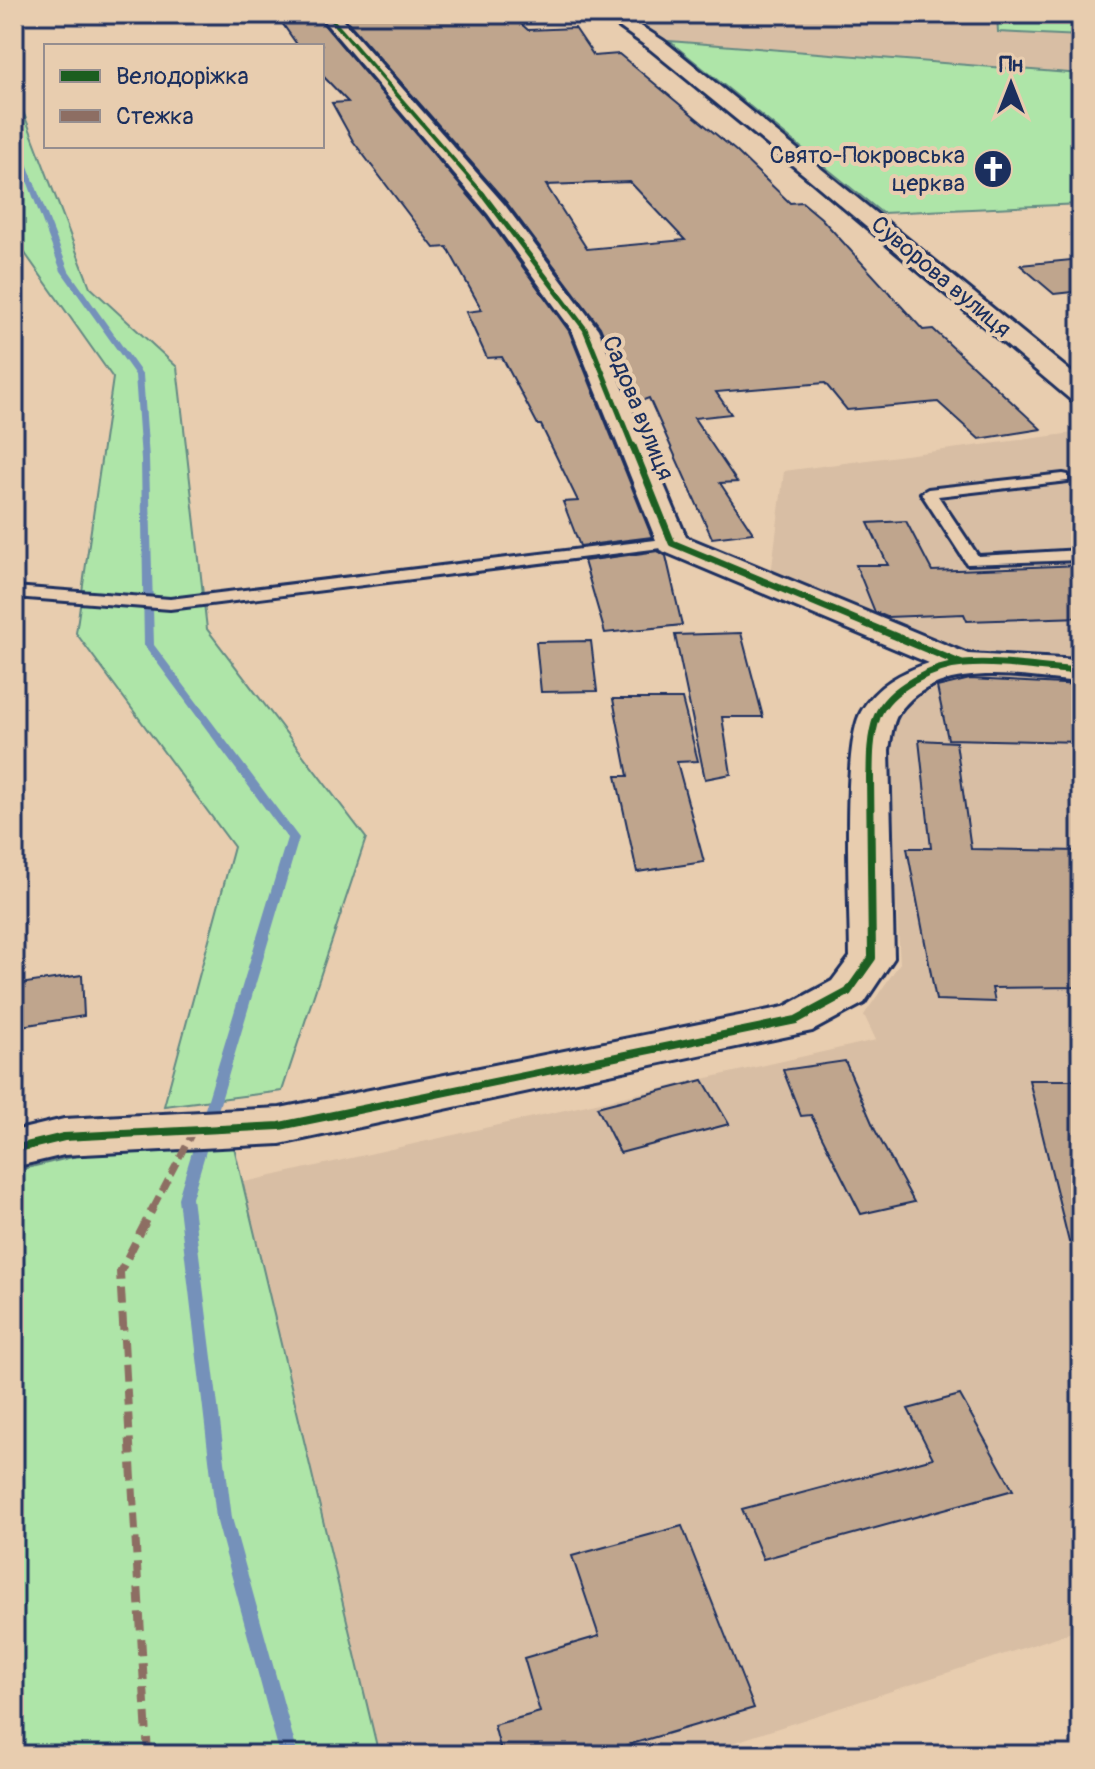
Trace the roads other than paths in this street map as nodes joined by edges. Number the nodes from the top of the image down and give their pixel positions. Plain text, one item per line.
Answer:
1 (327, 14) edge
2 (610, 14) edge
3 (1081, 394) edge
4 (1063, 478) dead end
5 (672, 543) junction
6 (1081, 555) edge
7 (14, 592) edge
8 (962, 664) junction
9 (1081, 671) edge
10 (14, 1149) edge

1 - 5 street, Садова вулиця
2 - 3 street, Суворова вулиця
4 - 6 lane
5 - 7 lane
5 - 8 street
8 - 9 street
8 - 10 street

